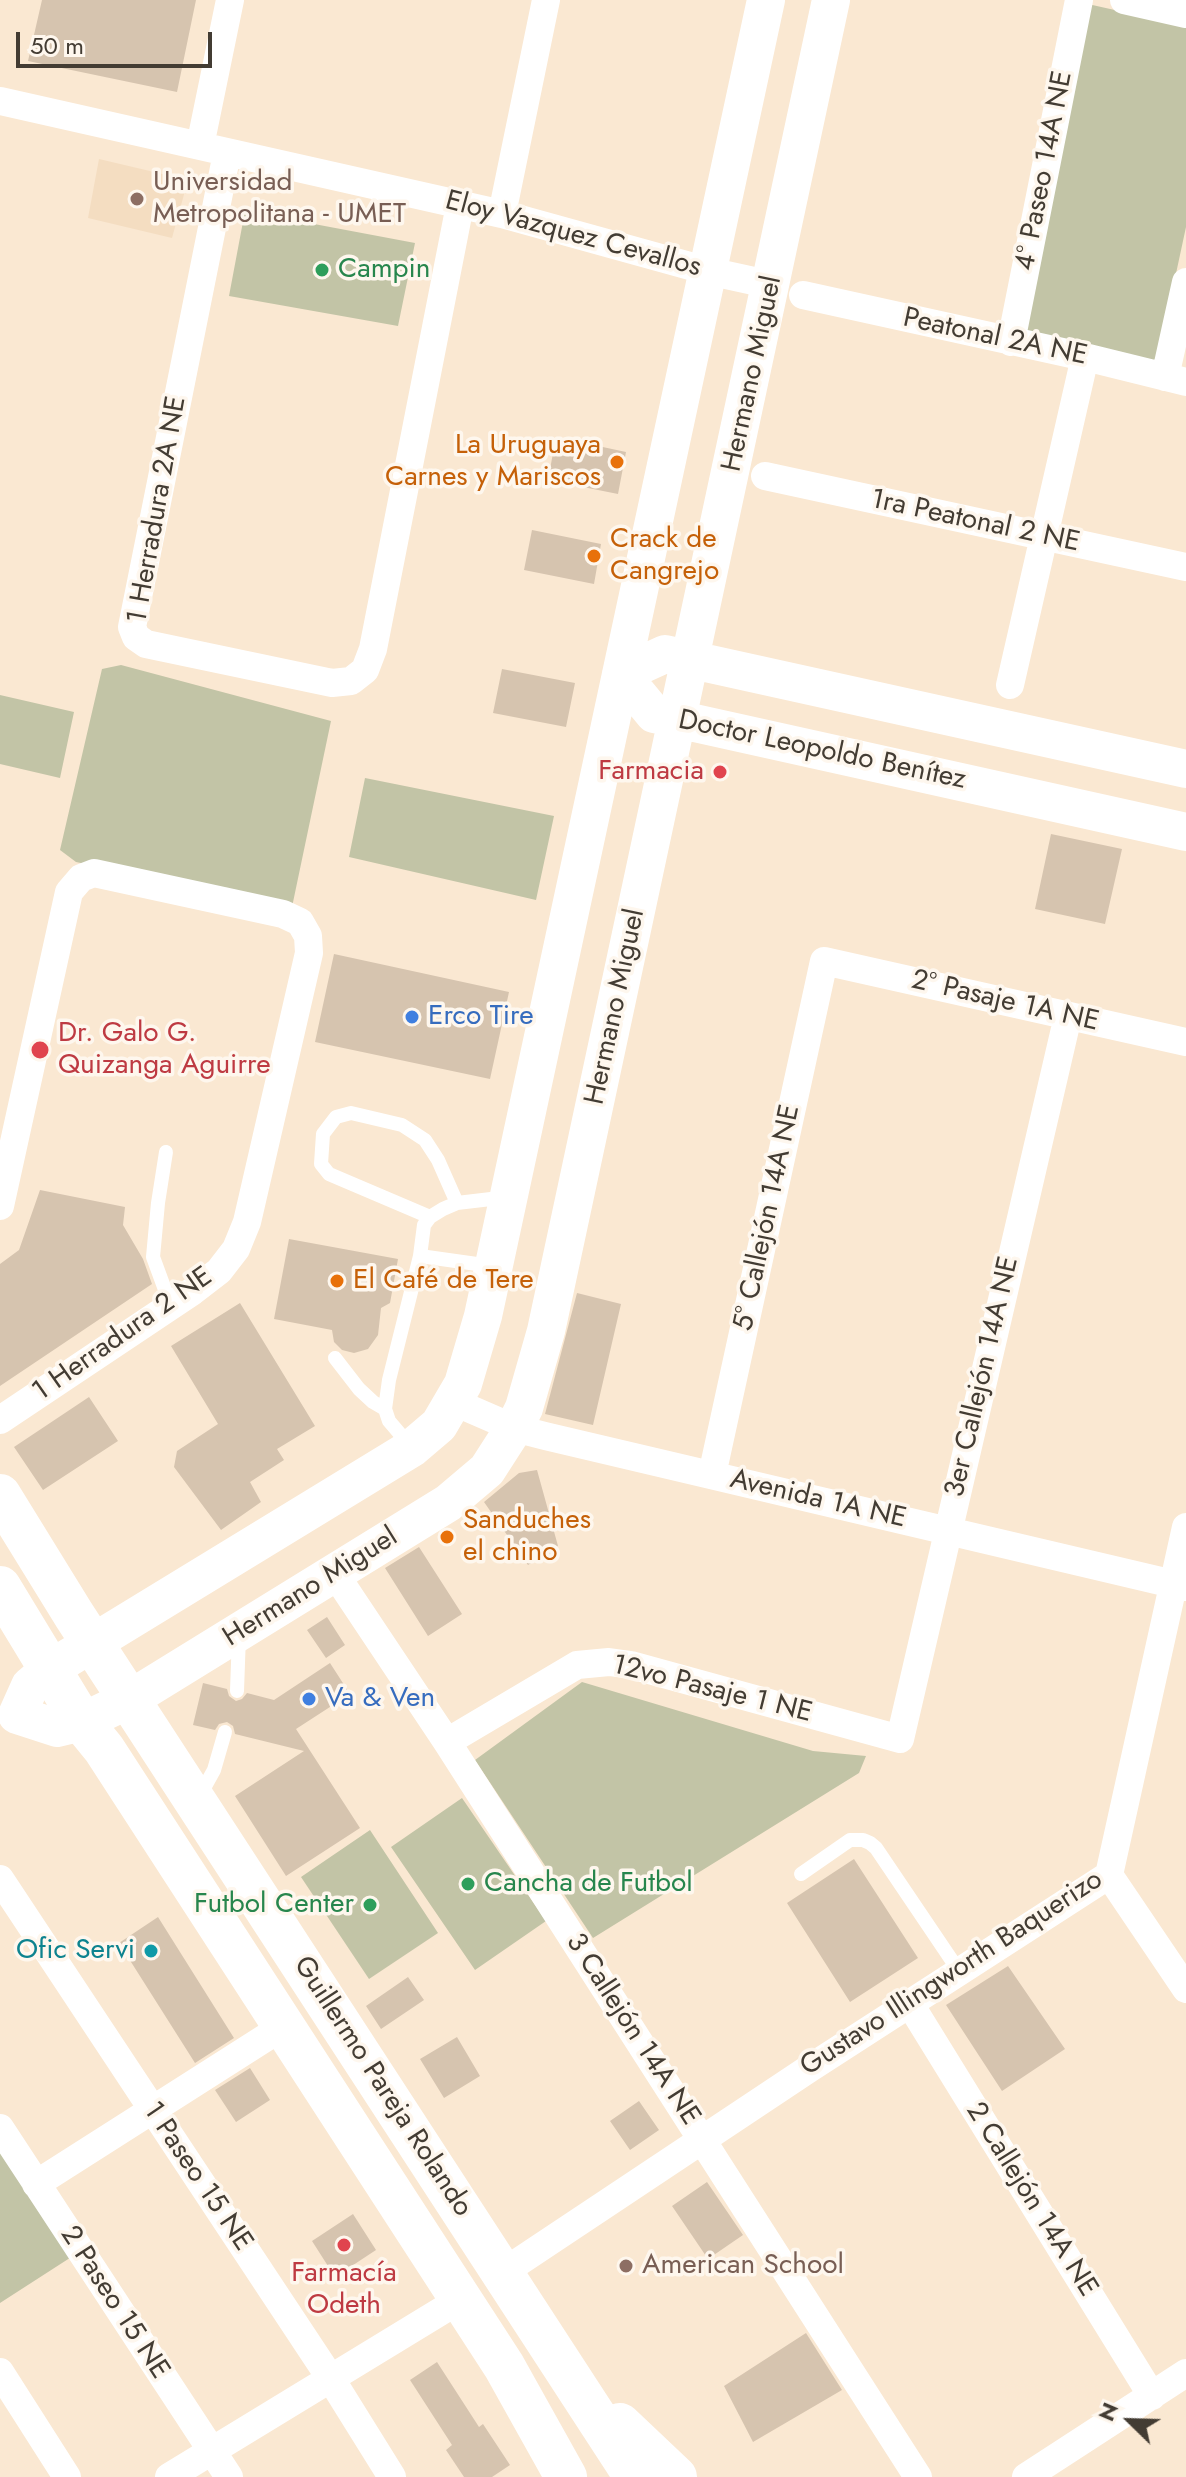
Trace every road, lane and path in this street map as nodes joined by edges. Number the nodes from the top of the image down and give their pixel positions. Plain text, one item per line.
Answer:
1 (230, 0) edge
2 (766, 0) edge
3 (831, 0) edge
4 (1079, 0) edge
5 (1124, 0) edge
6 (541, 1) edge
7 (1172, 8) edge
8 (0, 101) edge
9 (214, 149) junction
10 (460, 205) junction
11 (502, 214) junction
12 (708, 271) junction
13 (1186, 282) edge
14 (787, 290) junction
15 (1011, 342) junction
16 (1085, 357) junction
17 (1176, 380) edge
18 (765, 476) dead end
19 (1045, 537) junction
20 (1186, 567) edge
21 (691, 659) junction
22 (621, 674) junction
23 (1010, 685) dead end
24 (678, 720) junction
25 (1186, 769) edge
26 (1186, 832) edge
27 (824, 961) joint
28 (1068, 1016) junction
29 (1186, 1042) edge
30 (166, 1152) dead end
31 (508, 1197) junction
32 (457, 1203) junction
33 (0, 1206) edge
34 (430, 1217) junction
35 (420, 1256) junction
36 (493, 1266) junction
37 (171, 1306) junction
38 (335, 1358) dead end
39 (454, 1402) junction
40 (385, 1409) junction
41 (0, 1420) edge
42 (514, 1428) junction
43 (412, 1448) junction
44 (712, 1475) junction
45 (0, 1495) edge
46 (1186, 1527) edge
47 (947, 1531) junction
48 (343, 1586) dead end
49 (0, 1587) edge
50 (1181, 1592) edge
51 (239, 1634) junction
52 (94, 1644) junction
53 (50, 1669) junction
54 (237, 1691) dead end
55 (130, 1699) junction
56 (8, 1720) edge
57 (82, 1722) junction
58 (225, 1732) dead end
59 (900, 1739) joint
60 (447, 1742) junction
61 (197, 1801) junction
62 (801, 1874) dead end
63 (1109, 1875) junction
64 (0, 1879) edge
65 (959, 1971) junction
66 (1186, 1989) edge
67 (910, 2004) junction
68 (284, 2026) junction
69 (152, 2109) junction
70 (0, 2128) edge
71 (702, 2139) junction
72 (36, 2184) junction
73 (502, 2273) junction
74 (461, 2299) junction
75 (545, 2339) junction
76 (504, 2366) junction
77 (0, 2372) edge
78 (1186, 2373) edge
79 (331, 2379) junction
80 (1152, 2396) junction
81 (212, 2451) junction
82 (67, 2477) edge
83 (169, 2477) edge
84 (229, 2477) edge
85 (392, 2477) edge
86 (566, 2477) edge
87 (595, 2477) edge
88 (635, 2477) edge
89 (676, 2477) edge
90 (918, 2477) edge
91 (1026, 2477) edge

1 - 9 street
2 - 12 street, Hermano Miguel
3 - 14 street, Hermano Miguel
4 - 15 street, 4° Paseo 14A NE
5 - 7 street
6 - 11 street
8 - 9 street, Eloy Vazquez Cevallos
9 - 10 street, Eloy Vazquez Cevallos
9 - 10 street, 1 Herradura 2A NE
10 - 11 street, Eloy Vazquez Cevallos
11 - 12 street, Eloy Vazquez Cevallos
12 - 14 street, Eloy Vazquez Cevallos
12 - 22 street, Hermano Miguel
13 - 17 street
14 - 15 street, Peatonal 2A NE
14 - 21 street, Hermano Miguel
15 - 16 street, Peatonal 2A NE
16 - 17 street, Peatonal 2A NE
16 - 19 street
18 - 19 street, 1ra Peatonal 2 NE
19 - 20 street, 1ra Peatonal 2 NE
19 - 23 street
21 - 22 street
21 - 24 street, Hermano Miguel
21 - 25 street
22 - 24 street, Doctor Leopoldo Benítez
22 - 31 street, Hermano Miguel
24 - 26 street, Doctor Leopoldo Benítez
24 - 42 street, Hermano Miguel
27 - 28 street, 2° Pasaje 1A NE
27 - 44 street, 5° Callejón 14A NE
28 - 29 street, 2° Pasaje 1A NE
28 - 47 street, 3er Callejón 14A NE
30 - 37 lane
31 - 32 lane
31 - 36 street, Hermano Miguel
32 - 34 lane
32 - 34 lane
33 - 37 street, 1 Herradura 2 NE
34 - 35 lane
35 - 36 lane
35 - 40 lane
36 - 39 street, Hermano Miguel
37 - 41 street, 1 Herradura 2 NE
38 - 40 lane
39 - 42 street, Avenida 1A NE
39 - 43 street, Hermano Miguel
40 - 43 lane
42 - 44 street, Avenida 1A NE
42 - 51 street, Hermano Miguel
43 - 52 street, Hermano Miguel
44 - 47 street, Avenida 1A NE
45 - 52 main road, Guillermo Pareja Rolando
46 - 50 street, Gustavo Illingworth Baquerizo
47 - 50 street, Avenida 1A NE
47 - 59 street, 3er Callejón 14A NE
48 - 60 street, 3 Callejón 14A NE
49 - 53 main road, Guillermo Pareja Rolando
50 - 63 street, Gustavo Illingworth Baquerizo
51 - 54 lane
51 - 55 street, Hermano Miguel
52 - 53 street, Hermano Miguel
52 - 55 main road, Guillermo Pareja Rolando
53 - 56 street, Hermano Miguel
53 - 57 main road, Guillermo Pareja Rolando
55 - 57 street, Hermano Miguel
55 - 61 main road, Guillermo Pareja Rolando
56 - 57 street, Hermano Miguel
57 - 68 main road, Guillermo Pareja Rolando
58 - 61 lane
59 - 60 street, 12vo Pasaje 1 NE
60 - 71 street, 3 Callejón 14A NE
61 - 73 main road, Guillermo Pareja Rolando
62 - 65 lane
63 - 65 street, Gustavo Illingworth Baquerizo
63 - 66 street
64 - 69 street, 1 Paseo 15 NE
65 - 67 street, Gustavo Illingworth Baquerizo
67 - 71 street, Gustavo Illingworth Baquerizo
67 - 80 street, 2 Callejón 14A NE
68 - 69 street
68 - 74 main road, Guillermo Pareja Rolando
69 - 72 street
69 - 79 street, 1 Paseo 15 NE
70 - 72 street, 2 Paseo 15 NE
71 - 73 street, Gustavo Illingworth Baquerizo
71 - 90 street, 3 Callejón 14A NE
72 - 81 street, 2 Paseo 15 NE
73 - 75 main road, Guillermo Pareja Rolando
74 - 76 main road, Guillermo Pareja Rolando
74 - 79 street
75 - 88 main road, Guillermo Pareja Rolando
75 - 89 main road
76 - 86 main road
76 - 87 main road
77 - 82 street
78 - 80 street
79 - 81 street
79 - 85 street, 1 Paseo 15 NE
80 - 91 street
81 - 83 street
81 - 84 street, 2 Paseo 15 NE

